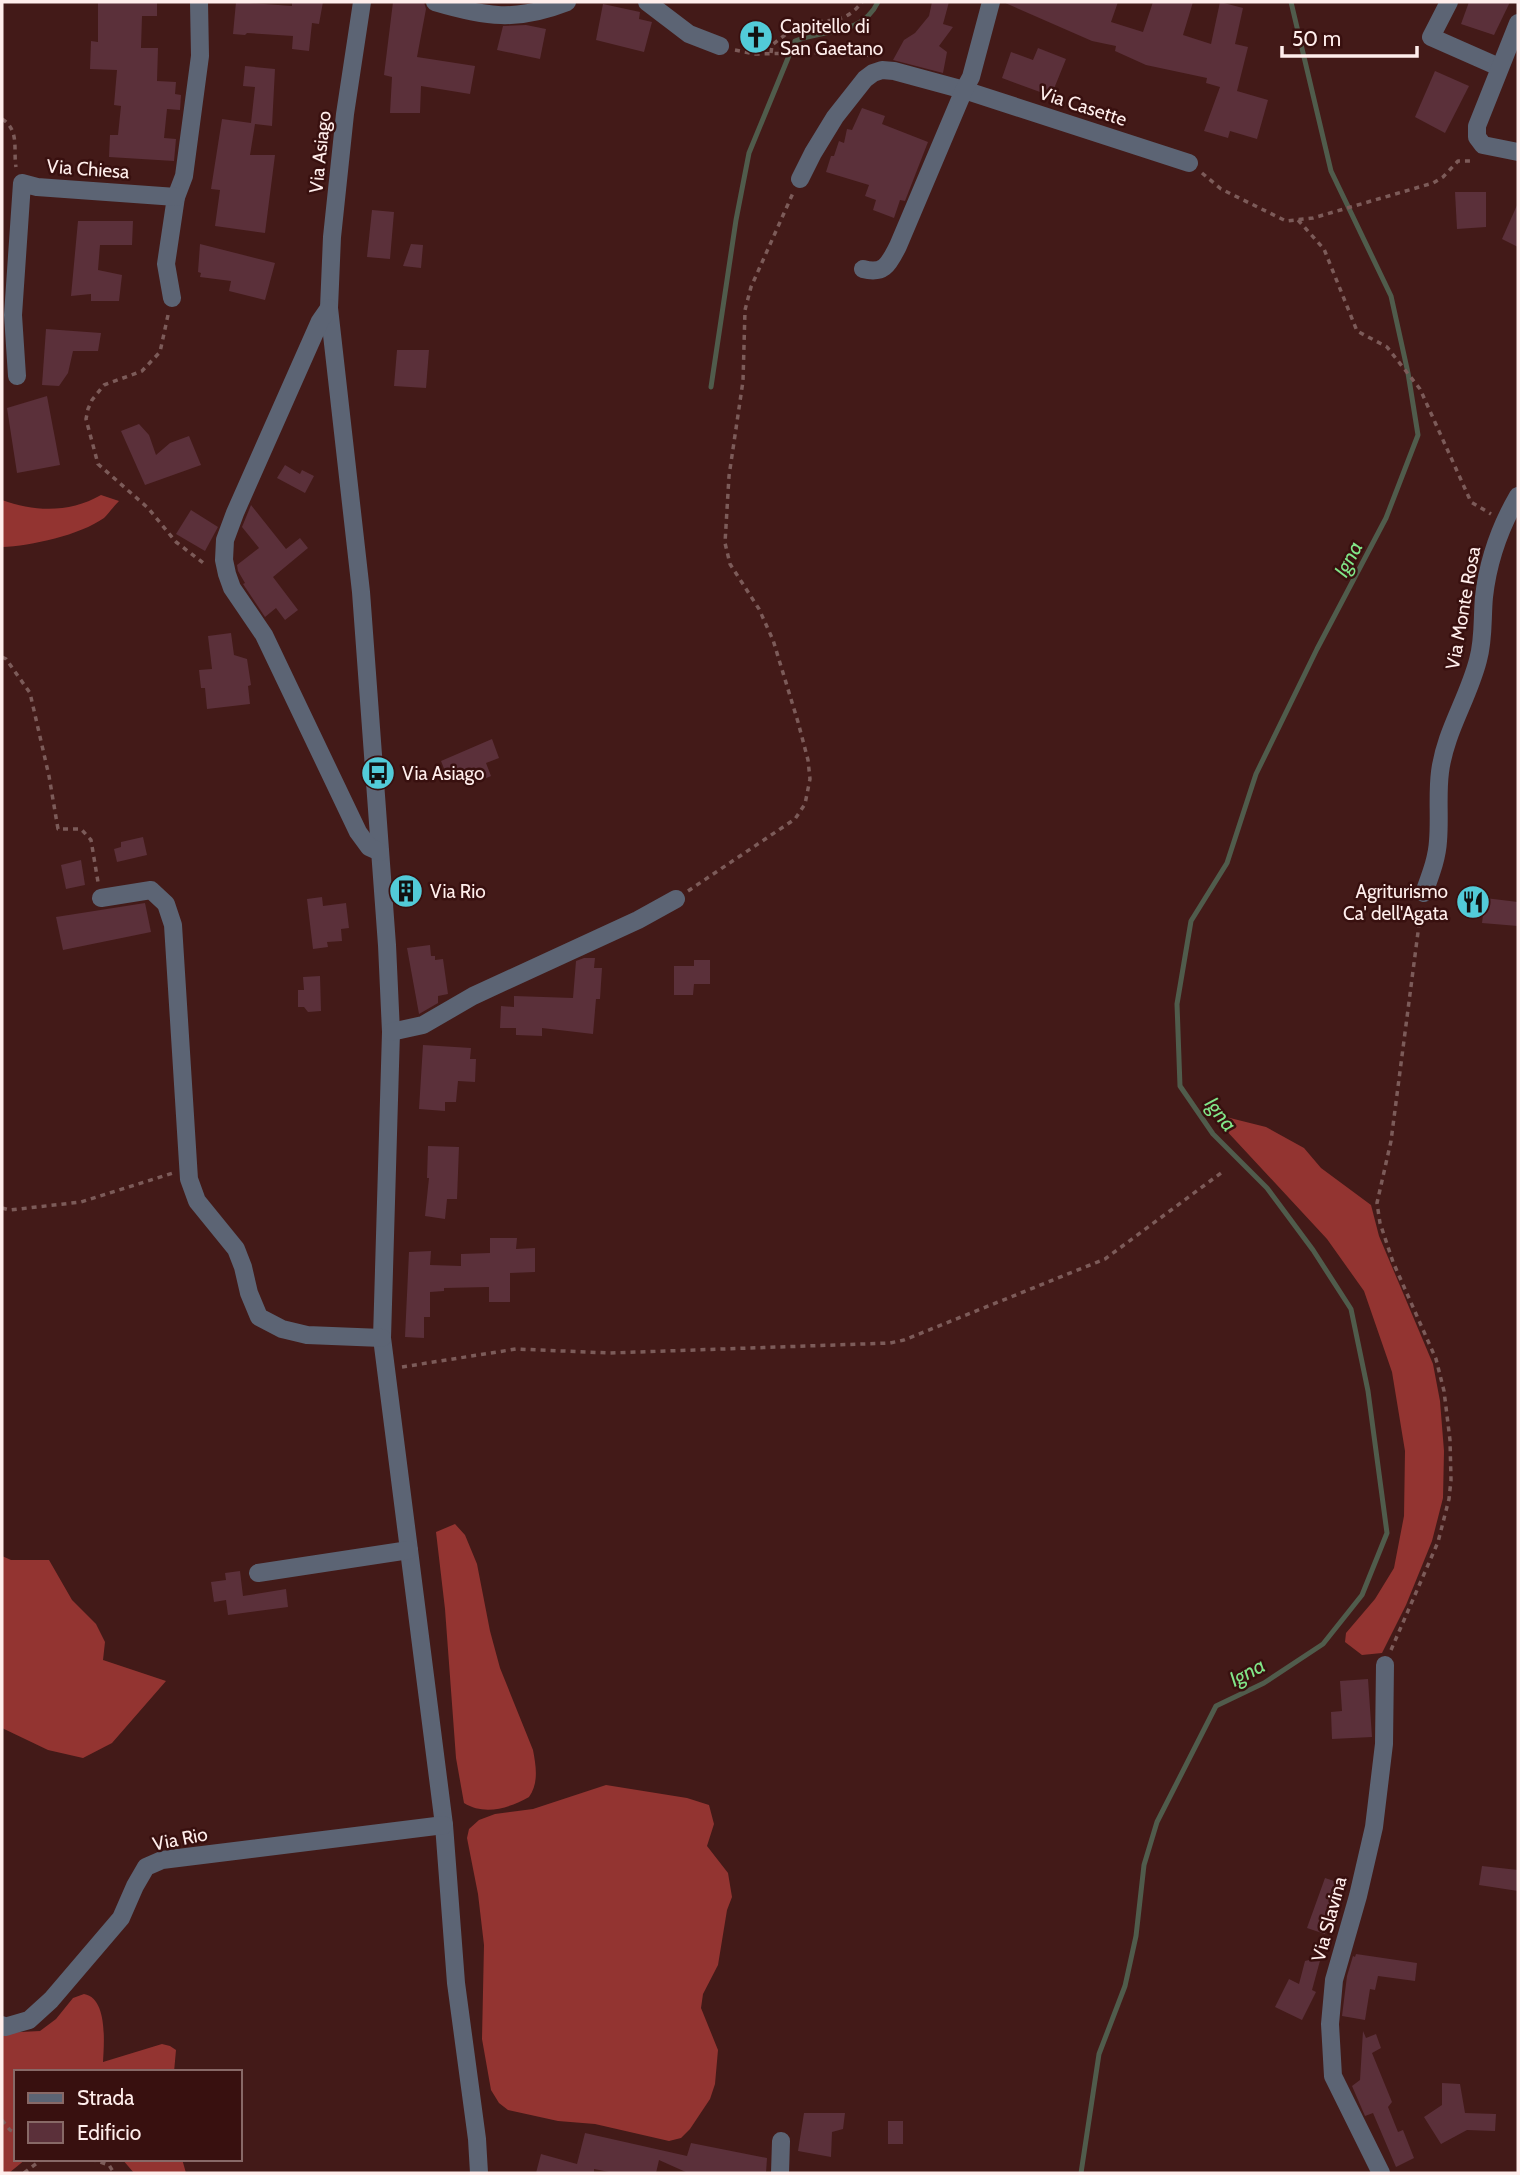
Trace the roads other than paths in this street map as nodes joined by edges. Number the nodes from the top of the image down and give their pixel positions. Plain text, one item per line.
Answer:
1 (199, 2) edge
2 (362, 2) edge
3 (435, 2) edge
4 (567, 2) edge
5 (647, 2) edge
6 (991, 2) edge
7 (1449, 2) edge
8 (1518, 23) edge
9 (720, 46) road end
10 (1499, 67) junction
11 (964, 90) junction
12 (1518, 152) edge
13 (1189, 163) road end
14 (800, 178) road end
15 (176, 197) junction
16 (863, 269) dead end
17 (172, 298) road end
18 (329, 307) junction
19 (17, 376) dead end
20 (1518, 496) edge
21 (380, 852) junction
22 (1424, 893) road end
23 (101, 898) road end
24 (676, 899) road end
25 (391, 1032) junction
26 (382, 1338) junction
27 (410, 1550) junction
28 (258, 1573) dead end
29 (1385, 1665) road end
30 (444, 1825) junction
31 (2, 2025) edge
32 (781, 2141) dead end
33 (479, 2173) edge
34 (780, 2173) edge
35 (1381, 2173) edge

1 - 15 street
2 - 18 street, Via Asiago
3 - 4 street
5 - 9 street
6 - 11 street
7 - 10 street
8 - 10 street
10 - 12 street
11 - 13 street, Via Casette
11 - 14 street, Via Casette
11 - 16 street
15 - 17 street
15 - 19 street, Via Chiesa
18 - 21 street, Via Asiago
18 - 21 street, Via Asiago
20 - 22 street, Via Monte Rosa
21 - 25 street
23 - 26 street
24 - 25 street
25 - 26 street
26 - 27 street
27 - 28 street
27 - 30 street
29 - 35 street, Via Slavina
30 - 31 street, Via Rio
30 - 33 street
32 - 34 street

